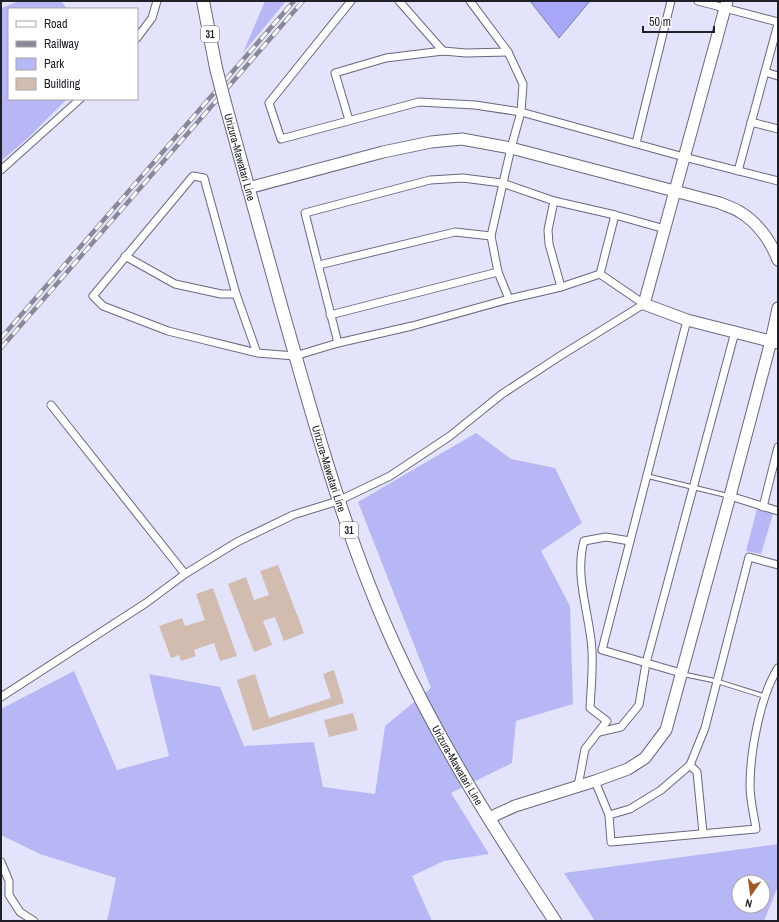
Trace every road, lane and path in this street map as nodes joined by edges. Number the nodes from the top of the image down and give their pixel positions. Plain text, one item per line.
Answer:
1 (157, 1) edge
2 (204, 1) edge
3 (351, 1) edge
4 (399, 1) edge
5 (470, 1) edge
6 (671, 1) edge
7 (698, 1) edge
8 (726, 5) edge
9 (778, 23) edge
10 (138, 37) edge
11 (443, 51) junction
12 (508, 52) junction
13 (765, 72) junction
14 (778, 76) edge
15 (79, 100) edge
16 (521, 112) junction
17 (349, 120) junction
18 (751, 122) junction
19 (778, 129) edge
20 (636, 143) junction
21 (511, 148) junction
22 (684, 157) junction
23 (1, 170) edge
24 (738, 171) junction
25 (778, 181) edge
26 (502, 183) junction
27 (248, 188) junction
28 (674, 190) junction
29 (554, 200) junction
30 (614, 215) junction
31 (665, 228) junction
32 (491, 236) junction
33 (125, 256) junction
34 (778, 260) edge
35 (319, 265) junction
36 (498, 272) junction
37 (600, 274) junction
38 (561, 287) junction
39 (236, 294) junction
40 (509, 299) junction
41 (644, 304) junction
42 (778, 308) edge
43 (330, 315) junction
44 (687, 320) junction
45 (735, 332) junction
46 (774, 342) edge
47 (338, 343) junction
48 (257, 352) junction
49 (295, 356) junction
50 (51, 404) dead end
51 (778, 447) edge
52 (647, 476) junction
53 (694, 488) junction
54 (730, 496) junction
55 (338, 501) junction
56 (763, 507) junction
57 (778, 511) edge
58 (630, 542) junction
59 (778, 565) edge
60 (185, 574) junction
61 (646, 663) junction
62 (778, 668) edge
63 (681, 673) junction
64 (716, 681) junction
65 (764, 696) junction
66 (1, 697) edge
67 (599, 732) junction
68 (690, 765) junction
69 (595, 781) junction
70 (578, 786) junction
71 (609, 815) junction
72 (489, 818) junction
73 (703, 833) junction
74 (1, 862) edge
75 (34, 921) edge
76 (555, 921) edge

1 - 10 street
2 - 27 main road, Urizura-Mawatari Line / 31, bridge
3 - 17 street
4 - 11 street
5 - 12 street
6 - 20 street
7 - 8 street
8 - 9 street
8 - 22 street
9 - 13 street
11 - 12 street
11 - 17 street
12 - 16 street
13 - 14 street
13 - 18 street
15 - 23 street
16 - 17 street
16 - 20 street
16 - 21 street
18 - 19 street
18 - 24 street
20 - 22 street
21 - 26 street
21 - 27 street
21 - 28 street
22 - 24 street
22 - 28 street
24 - 25 street
26 - 29 street
26 - 32 street
26 - 35 street
27 - 49 main road, Urizura-Mawatari Line / 31
28 - 31 street
28 - 34 street
29 - 30 street
29 - 38 street
30 - 31 street
30 - 37 street
31 - 41 street
32 - 35 street
32 - 36 street
33 - 39 street
33 - 39 street
33 - 48 street
35 - 43 street
36 - 40 street
36 - 43 street
37 - 38 street
37 - 41 street
38 - 40 street
39 - 48 street
40 - 47 street
41 - 44 street
41 - 55 street
42 - 46 street
43 - 47 street
44 - 45 street
44 - 52 street
45 - 46 street
45 - 53 street
46 - 54 street
47 - 49 street
48 - 49 street
49 - 55 main road, Urizura-Mawatari Line / 31
50 - 60 street
51 - 56 street
52 - 53 lane
52 - 58 street
53 - 54 lane
53 - 61 street
54 - 56 street
54 - 63 street
55 - 60 street
55 - 72 main road, Urizura-Mawatari Line / 31
56 - 57 street
58 - 61 street
58 - 67 street
59 - 64 street
60 - 66 street
61 - 63 street
61 - 67 street
62 - 65 street
63 - 64 lane
63 - 69 street
64 - 65 lane
64 - 68 street
65 - 73 street
67 - 70 street
68 - 71 street
68 - 73 street
69 - 70 street
69 - 71 street
70 - 72 street
71 - 73 street
72 - 76 main road, Urizura-Mawatari Line / 31
74 - 75 street

